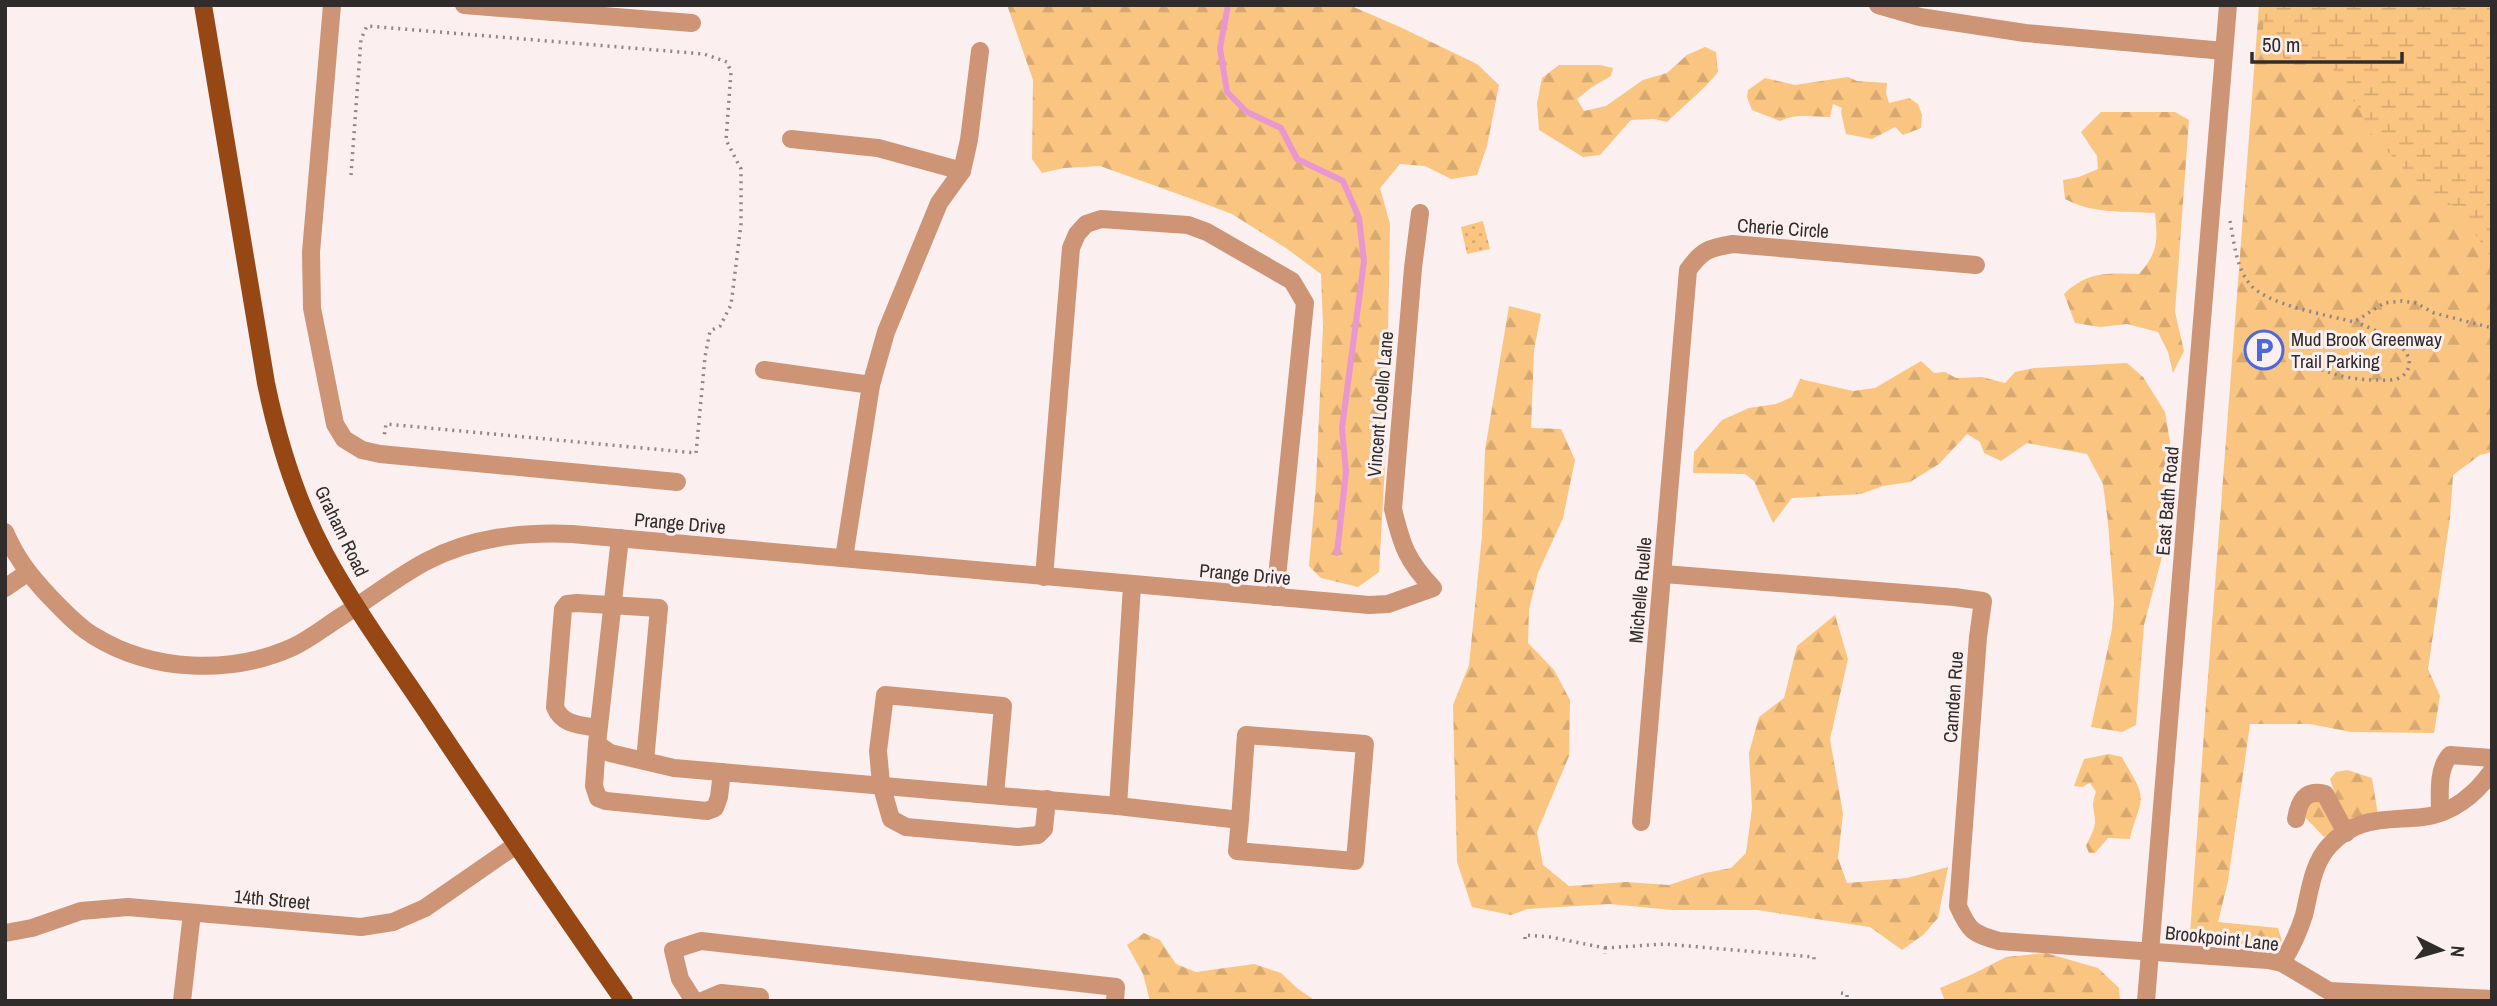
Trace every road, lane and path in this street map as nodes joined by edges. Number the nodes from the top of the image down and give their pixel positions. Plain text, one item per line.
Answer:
1 (203, 5) edge
2 (332, 5) edge
3 (464, 5) edge
4 (1878, 5) edge
5 (2228, 5) edge
6 (692, 23) dead end
7 (980, 51) dead end
8 (2224, 51) junction
9 (791, 139) dead end
10 (962, 171) junction
11 (351, 175) dead end
12 (1420, 213) dead end
13 (2229, 218) dead end
14 (1976, 265) dead end
15 (2354, 322) junction
16 (2492, 328) edge
17 (2296, 358) dead end
18 (1679, 362) joint
19 (764, 370) dead end
20 (871, 385) junction
21 (382, 454) junction
22 (677, 482) dead end
23 (5, 532) edge
24 (620, 538) junction
25 (844, 558) junction
26 (27, 573) junction
27 (1664, 573) junction
28 (1044, 576) junction
29 (1132, 586) junction
30 (5, 588) edge
31 (1433, 588) joint
32 (1275, 597) junction
33 (612, 604) junction
34 (358, 606) junction
35 (597, 736) junction
36 (2492, 758) edge
37 (645, 761) junction
38 (2492, 771) edge
39 (722, 772) junction
40 (881, 785) junction
41 (995, 795) junction
42 (1047, 799) junction
43 (1118, 806) junction
44 (2440, 813) junction
45 (2296, 819) dead end
46 (1240, 820) junction
47 (1641, 822) dead end
48 (2346, 833) junction
49 (516, 845) junction
50 (192, 913) junction
51 (5, 933) edge
52 (1525, 939) dead end
53 (1605, 948) junction
54 (2151, 952) junction
55 (1773, 953) junction
56 (1605, 954) dead end
57 (1773, 960) dead end
58 (1814, 962) dead end
59 (2282, 964) junction
60 (1841, 993) dead end
61 (760, 997) dead end
62 (2492, 999) edge
63 (181, 1001) edge
64 (624, 1001) edge
65 (694, 1001) edge
66 (702, 1001) edge
67 (1115, 1001) edge
68 (1847, 1001) edge
69 (2147, 1001) edge

1 - 34 main road, Graham Road
2 - 21 street
3 - 6 street
4 - 8 street
5 - 8 street, East Bath Road
7 - 10 street
8 - 54 street, East Bath Road
9 - 10 street
10 - 20 street
11 - 21 path
12 - 31 street, Vincent Lobello Lane
13 - 15 path
14 - 18 street, Cherie Circle
15 - 16 path
15 - 17 path
18 - 27 street, Michelle Ruelle
19 - 20 street
20 - 25 street
21 - 22 street
23 - 26 street, Prange Drive
24 - 25 street, Prange Drive
24 - 33 street
24 - 34 street, Prange Drive
25 - 28 street, Prange Drive
26 - 30 street
26 - 34 street, Prange Drive
27 - 47 street, Michelle Ruelle
27 - 54 street, Camden Rue
28 - 29 street, Prange Drive
28 - 32 street
29 - 32 street, Prange Drive
29 - 43 street
31 - 32 street, Prange Drive
33 - 35 street
33 - 35 street
33 - 37 street
34 - 49 main road, Graham Road
35 - 37 street
35 - 39 street
36 - 44 street
37 - 39 street
38 - 44 street
39 - 40 street
40 - 41 street
40 - 41 street
40 - 42 street
41 - 42 street
42 - 43 street
43 - 46 street
44 - 48 street
45 - 48 street
46 - 46 street
48 - 59 street
49 - 50 street, 14th Street
49 - 64 main road, Graham Road
50 - 51 street, 14th Street
50 - 63 street
52 - 53 path
53 - 55 path
53 - 56 path
54 - 59 street, Brookpoint Lane
54 - 69 street, East Bath Road
55 - 57 path
55 - 58 path
59 - 62 street, Brookpoint Lane
60 - 68 path
61 - 66 street
65 - 67 street

